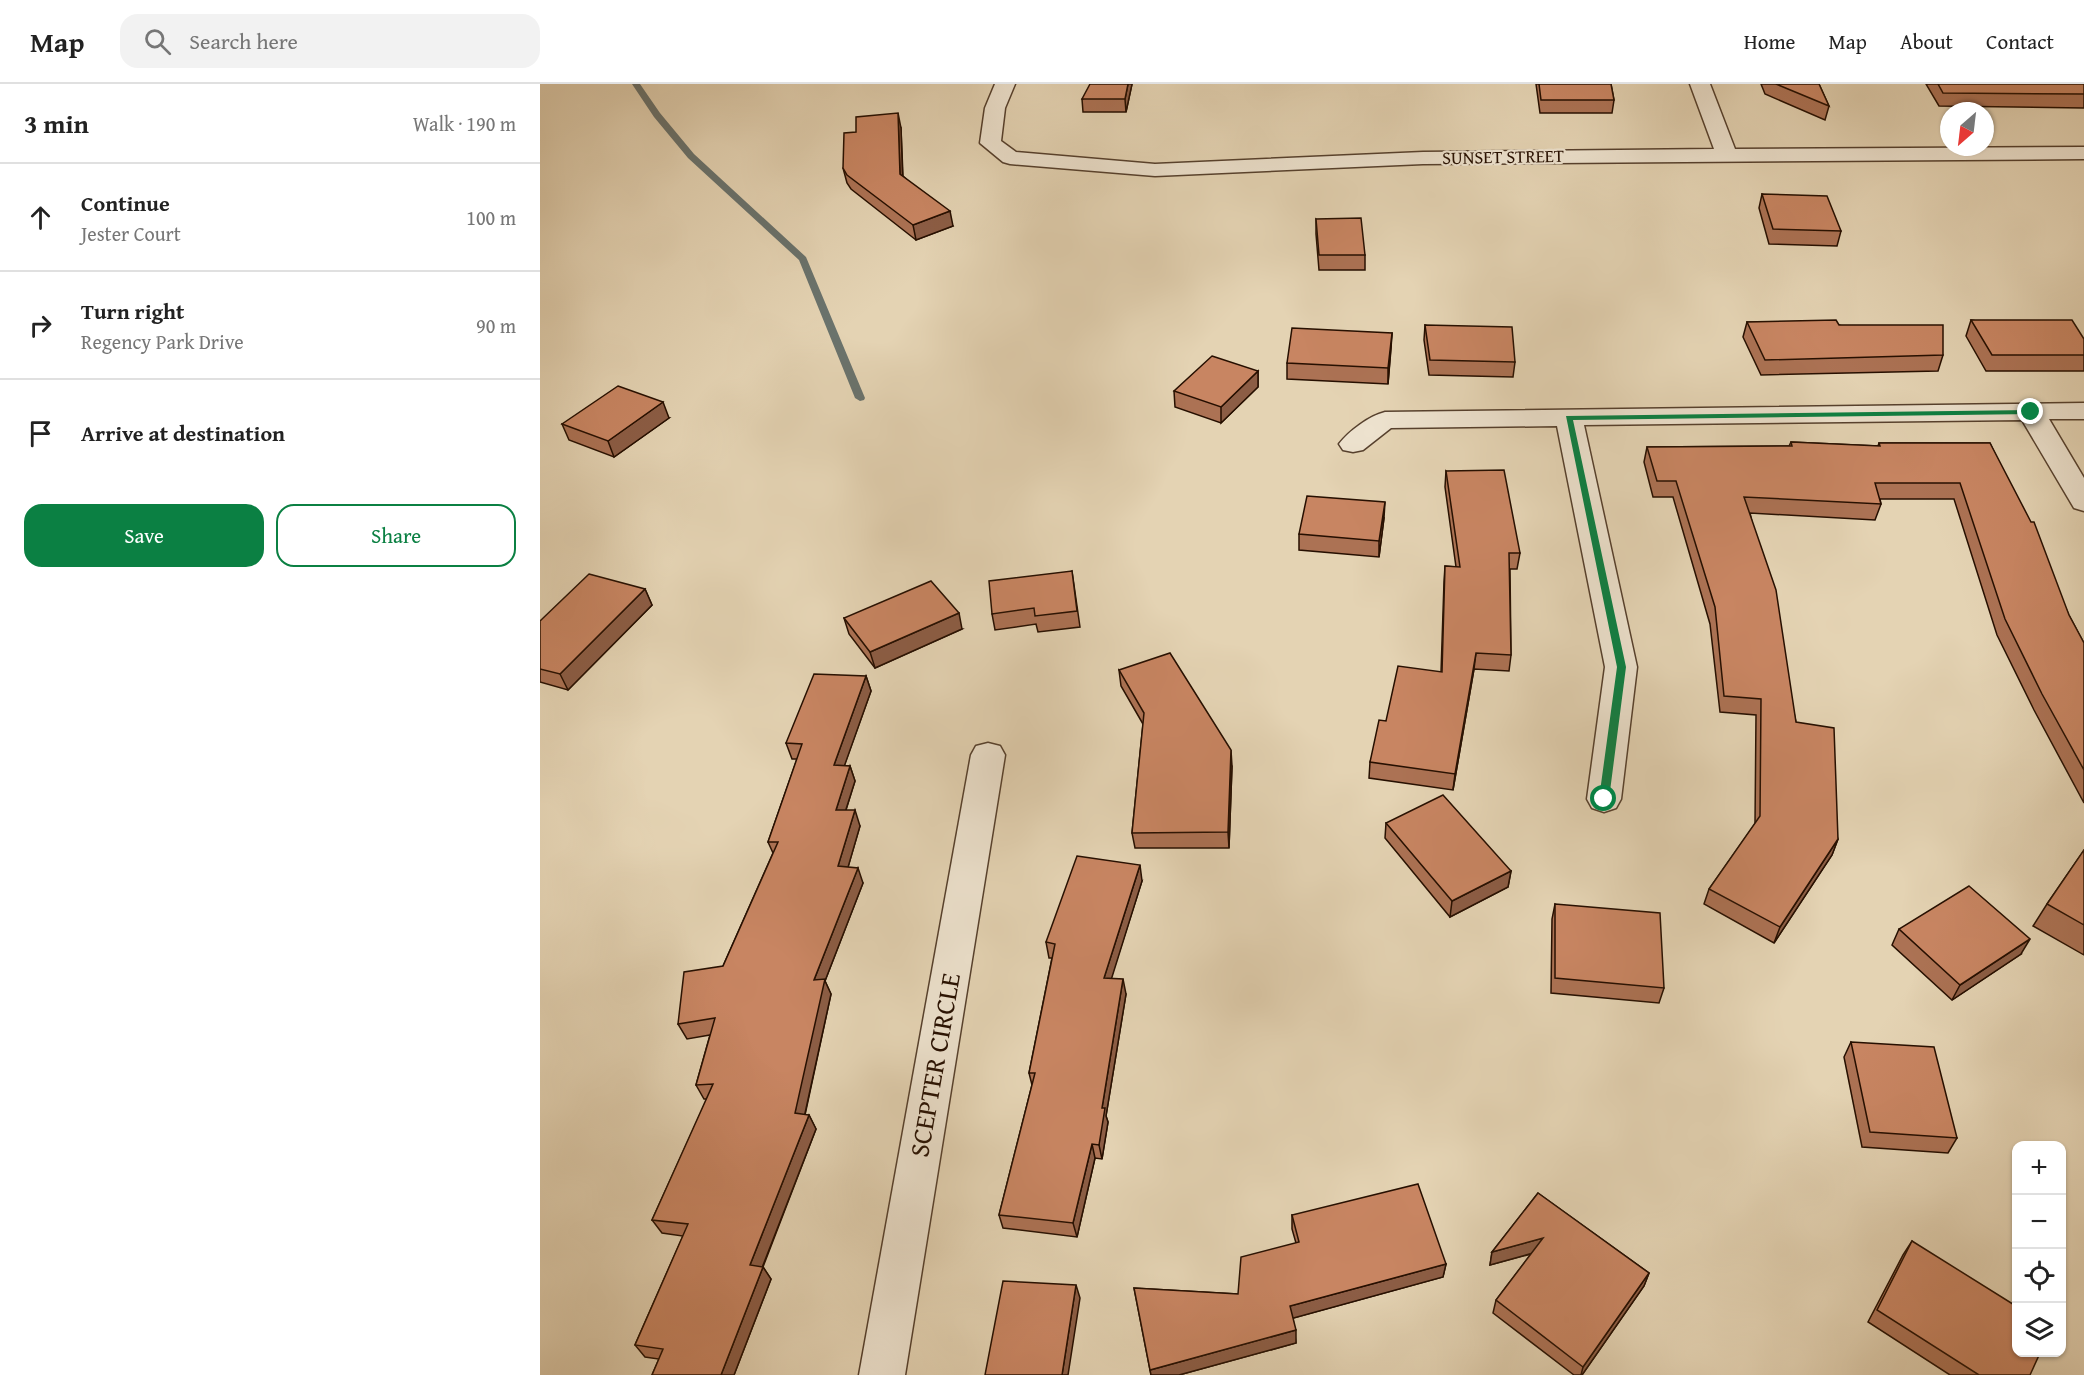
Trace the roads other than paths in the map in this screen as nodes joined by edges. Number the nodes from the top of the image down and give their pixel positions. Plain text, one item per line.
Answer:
1 (1005, 84) edge
2 (1700, 84) edge
3 (2084, 153) edge
4 (1726, 154) junction
5 (2084, 411) edge
6 (2031, 412) junction
7 (1569, 418) junction
8 (1353, 444) dead end
9 (2084, 502) edge
10 (988, 755) dead end
11 (1604, 799) dead end
12 (882, 1375) edge

1 - 4 street, SUNSET STREET
2 - 4 street
3 - 4 street, SUNSET STREET
5 - 6 street
6 - 7 street
6 - 9 street
7 - 8 street
7 - 11 street
10 - 12 street, SCEPTER CIRCLE

